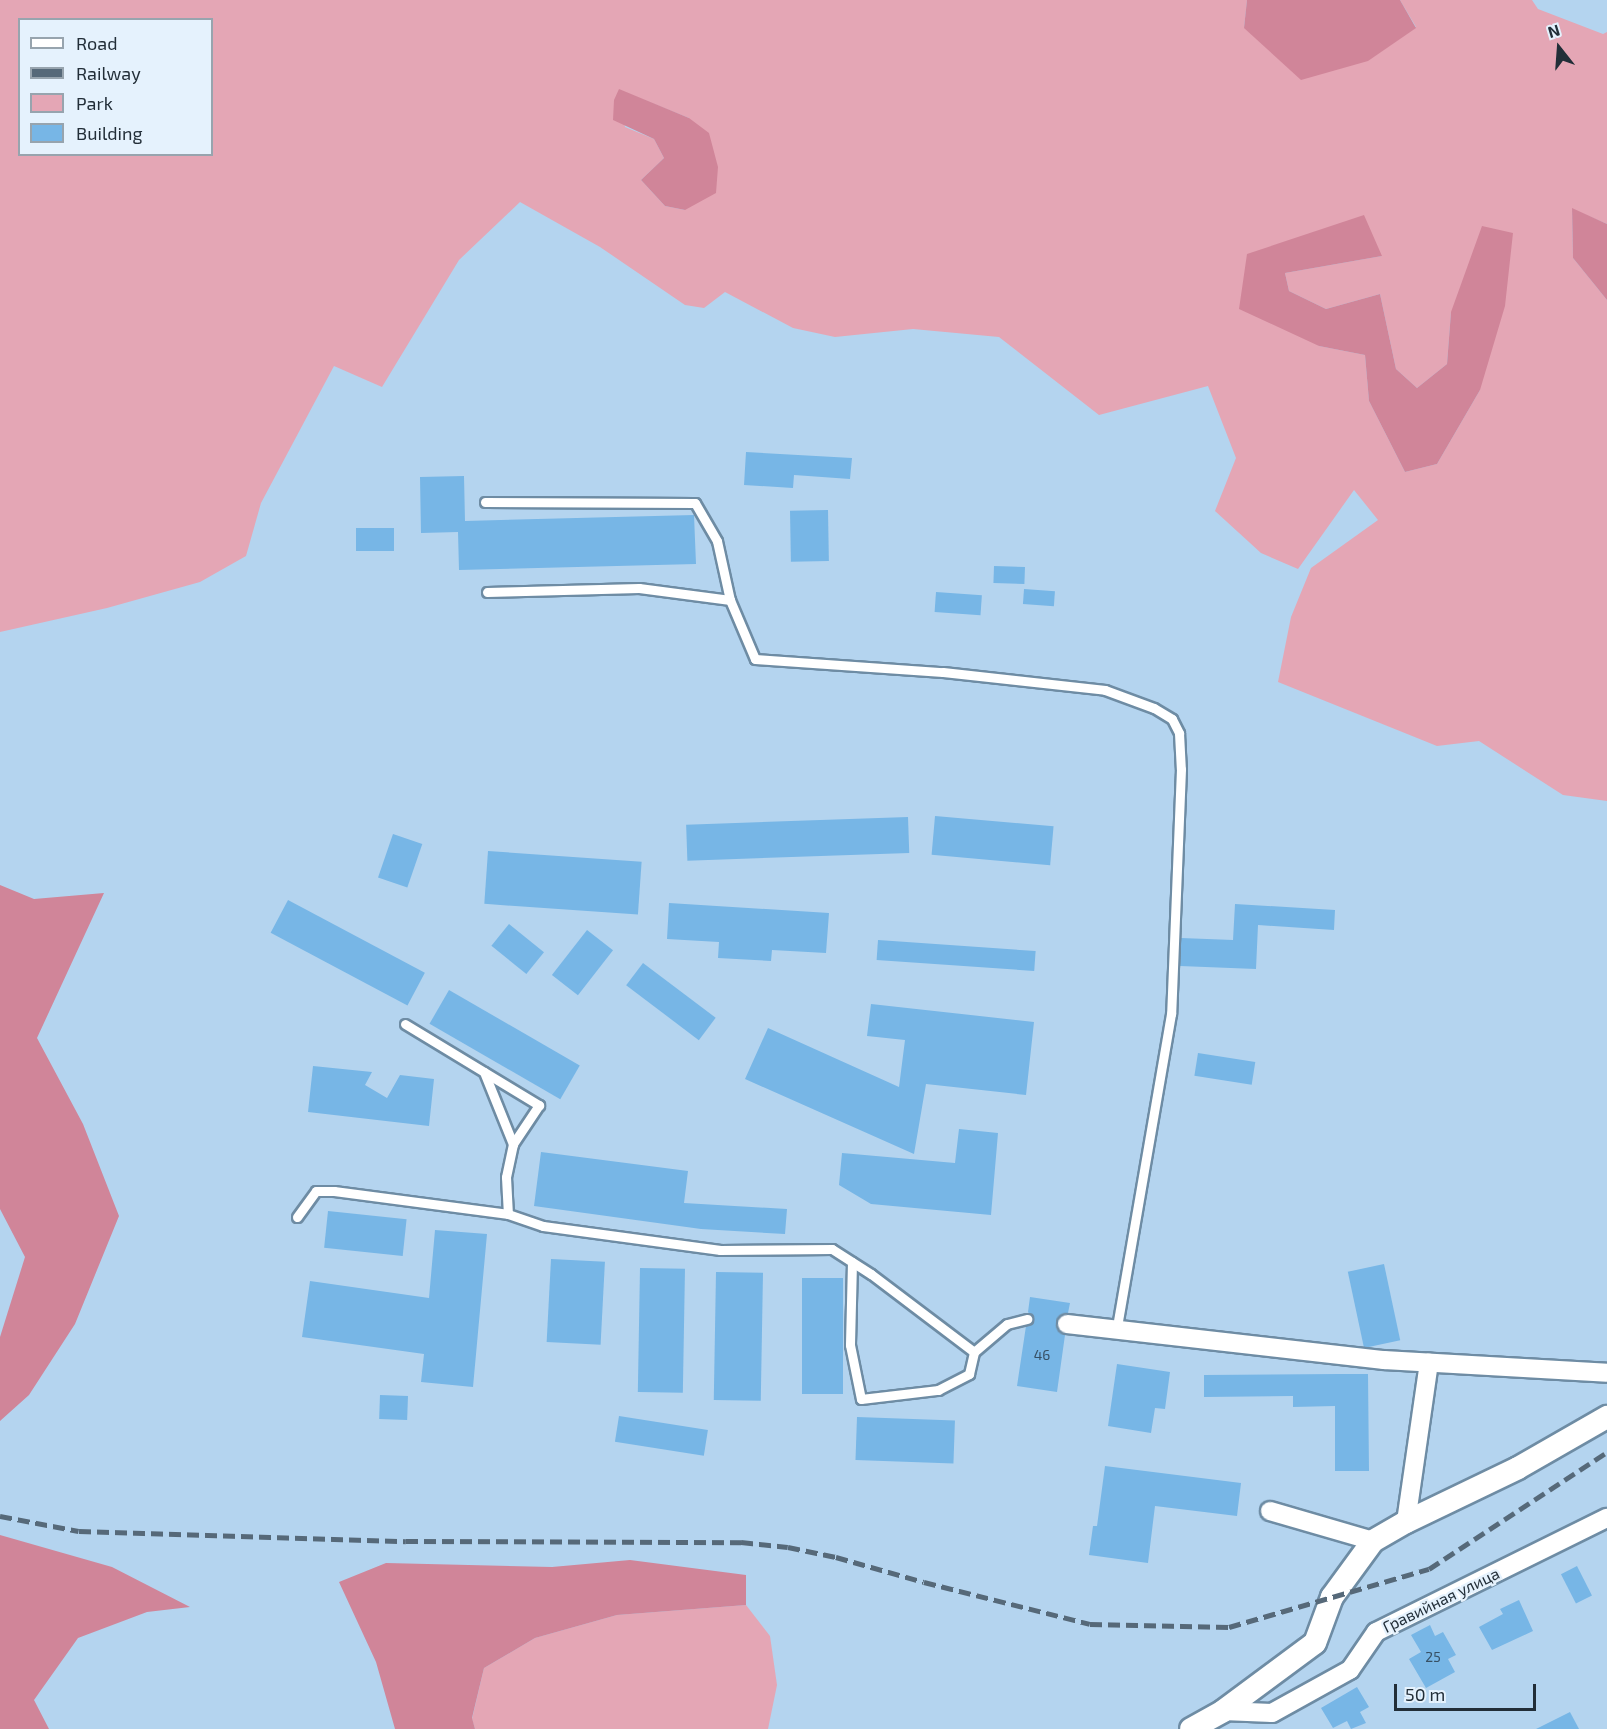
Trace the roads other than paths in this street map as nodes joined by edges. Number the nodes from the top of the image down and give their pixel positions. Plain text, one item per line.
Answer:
1 (485, 502) dead end
2 (487, 592) dead end
3 (730, 600) junction
4 (405, 1024) dead end
5 (484, 1072) junction
6 (513, 1144) junction
7 (508, 1214) junction
8 (297, 1217) dead end
9 (852, 1262) junction
10 (1027, 1319) dead end
11 (1067, 1324) dead end
12 (1117, 1328) junction
13 (974, 1352) junction
14 (1430, 1363) junction
15 (1607, 1373) edge
16 (1607, 1417) edge
17 (1270, 1511) dead end
18 (1607, 1518) edge
19 (1406, 1522) junction
20 (1373, 1541) junction
21 (1223, 1711) junction
22 (1191, 1729) edge

1 - 3 lane
2 - 3 lane
3 - 12 lane
4 - 5 lane
5 - 6 lane
5 - 6 lane
6 - 7 lane
7 - 8 lane
7 - 9 lane
9 - 13 lane
9 - 13 lane
10 - 13 lane
11 - 12 street
12 - 14 street
14 - 15 street
14 - 19 street
16 - 19 street
17 - 20 street
18 - 21 street, Гравийная улица
19 - 20 street
20 - 21 street
21 - 22 street

